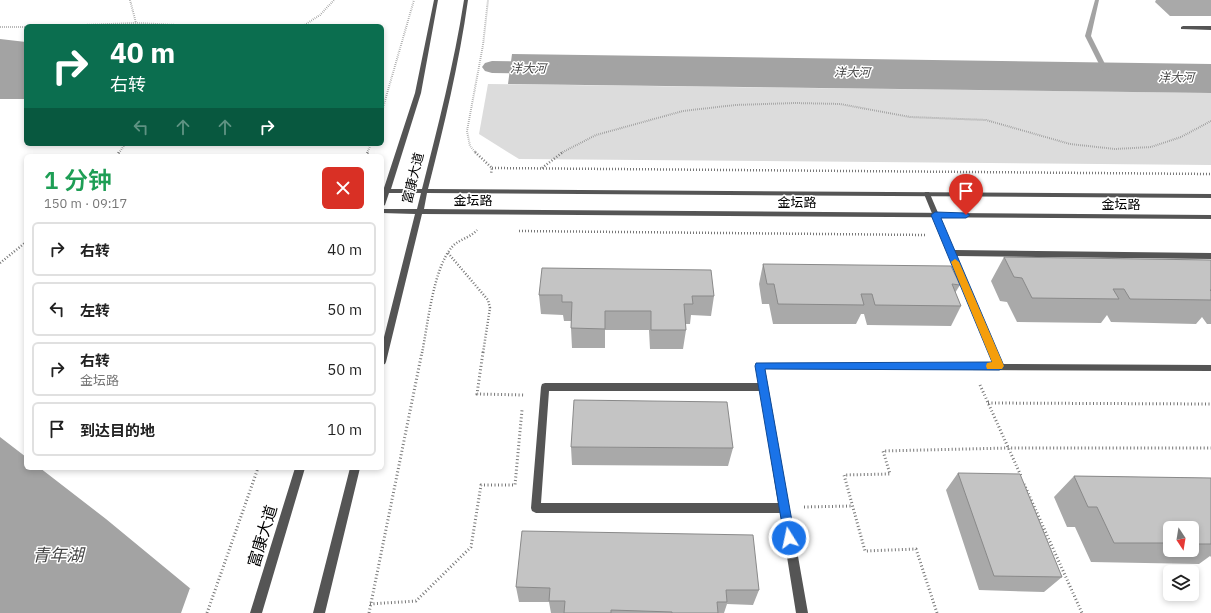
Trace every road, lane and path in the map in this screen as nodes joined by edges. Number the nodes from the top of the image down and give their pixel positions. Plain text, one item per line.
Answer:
1 (130, 0) edge
2 (334, 0) edge
3 (414, 0) edge
4 (436, 0) edge
5 (466, 0) edge
6 (488, 0) edge
7 (136, 23) junction
8 (110, 24) edge
9 (156, 24) edge
10 (306, 24) edge
11 (0, 27) edge
12 (24, 28) edge
13 (1183, 28) dead end
14 (1211, 28) edge
15 (384, 104) edge
16 (1211, 121) edge
17 (492, 168) junction
18 (542, 168) junction
19 (1211, 174) edge
20 (386, 191) junction
21 (425, 192) junction
22 (486, 192) junction
23 (927, 194) junction
24 (1211, 196) edge
25 (384, 198) edge
26 (384, 211) edge
27 (419, 211) junction
28 (481, 212) junction
29 (935, 215) junction
30 (1211, 217) edge
31 (477, 231) junction
32 (484, 231) dead end
33 (516, 231) dead end
34 (944, 235) junction
35 (24, 244) edge
36 (448, 253) junction
37 (951, 253) junction
38 (1211, 256) edge
39 (0, 263) edge
40 (384, 342) edge
41 (971, 366) junction
42 (999, 366) junction
43 (1211, 368) edge
44 (764, 387) junction
45 (523, 401) dead end
46 (988, 403) junction
47 (1211, 404) edge
48 (522, 409) dead end
49 (1008, 448) junction
50 (1211, 448) edge
51 (257, 470) edge
52 (299, 470) edge
53 (355, 470) edge
54 (853, 506) junction
55 (784, 508) junction
56 (370, 604) junction
57 (207, 613) edge
58 (256, 613) edge
59 (319, 613) edge
60 (369, 613) edge
61 (802, 613) edge
62 (937, 613) edge
63 (1082, 613) edge

1 - 7 path
2 - 10 path
3 - 15 path
4 - 20 street, 富康大道
5 - 21 street, 富康大道
6 - 17 path
7 - 8 path
7 - 9 path
11 - 12 path
13 - 14 street
16 - 18 path
17 - 18 path
17 - 22 path
18 - 19 path
20 - 21 street, 金坛路
20 - 25 street, 富康大道
21 - 22 street, 金坛路
21 - 27 street, 富康大道
22 - 23 street, 金坛路
23 - 24 street, 金坛路
23 - 29 street
26 - 27 street, 金坛路
27 - 28 street, 金坛路
27 - 40 street, 富康大道
28 - 29 street, 金坛路
28 - 31 path
29 - 30 street, 金坛路
29 - 34 street
31 - 32 path
31 - 36 path
33 - 34 path
34 - 37 street
35 - 39 path
36 - 45 path
36 - 56 path
37 - 38 street
37 - 42 street
41 - 42 street
41 - 44 street
41 - 46 path
42 - 43 street
44 - 55 street
44 - 55 street
46 - 47 path
46 - 49 path
48 - 56 path
49 - 50 path
49 - 54 path
49 - 63 path
51 - 57 path
52 - 58 street, 富康大道
53 - 59 street
54 - 55 path
54 - 62 path
55 - 61 street
56 - 60 path

